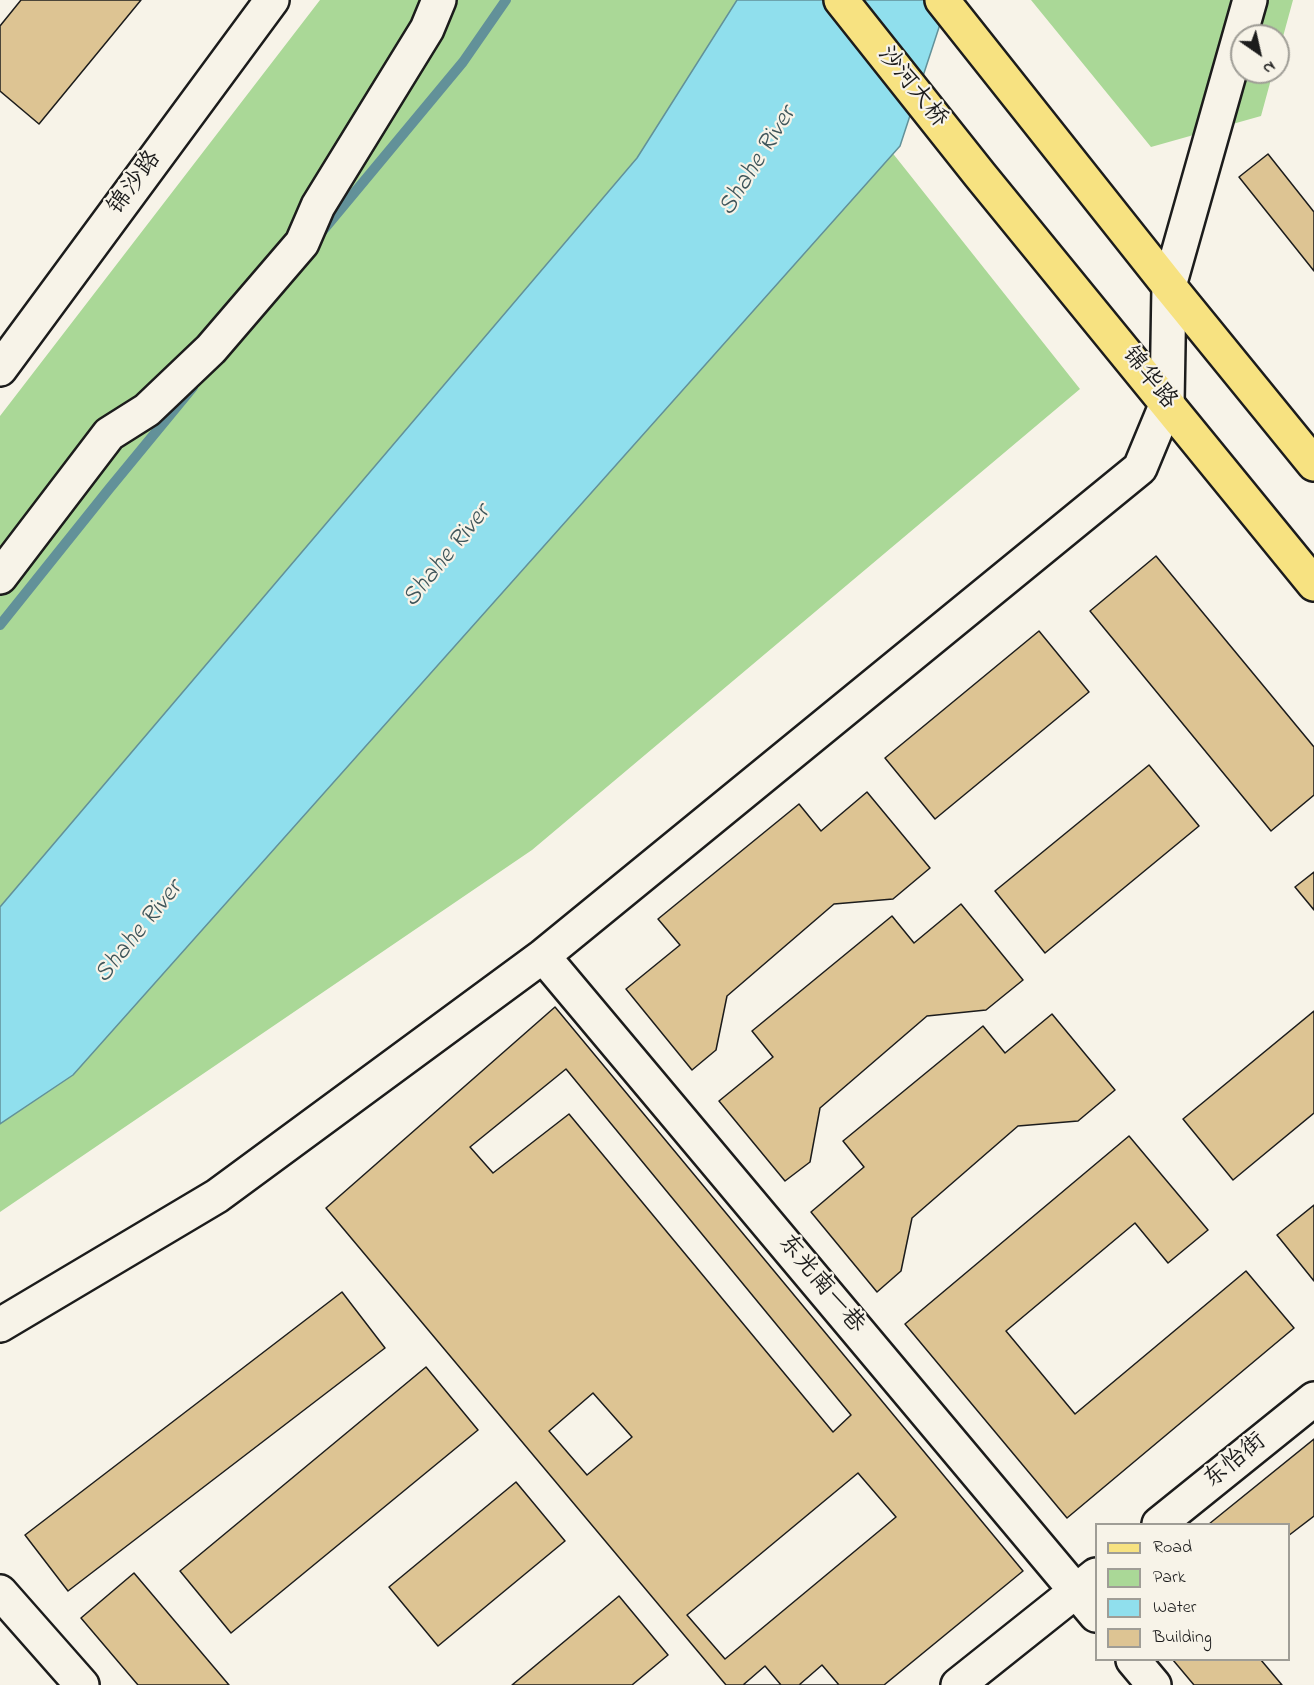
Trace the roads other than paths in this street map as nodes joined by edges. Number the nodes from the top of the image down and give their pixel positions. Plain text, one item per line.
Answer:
1 (272, 0) edge
2 (440, 0) edge
3 (841, 0) edge
4 (942, 0) edge
5 (1250, 0) edge
6 (980, 175) joint
7 (1169, 286) junction
8 (0, 369) edge
9 (1167, 403) junction
10 (1314, 464) edge
11 (0, 577) edge
12 (1314, 584) edge
13 (543, 956) junction
14 (0, 1325) edge
15 (1314, 1399) edge
16 (1160, 1523) edge
17 (0, 1592) edge
18 (1090, 1594) edge
19 (1135, 1661) edge
20 (82, 1685) edge
21 (958, 1685) edge
22 (1154, 1685) edge

1 - 8 street, 锦沙路
2 - 11 street
3 - 6 main road, 沙河大桥
4 - 7 main road
5 - 7 street
6 - 9 main road, 锦华路
7 - 9 street
7 - 10 main road
9 - 12 main road, 锦华路
9 - 13 street
13 - 14 street
13 - 18 street, 东光南一巷
15 - 16 street, 东怡街
17 - 20 street
18 - 21 street
19 - 22 street

